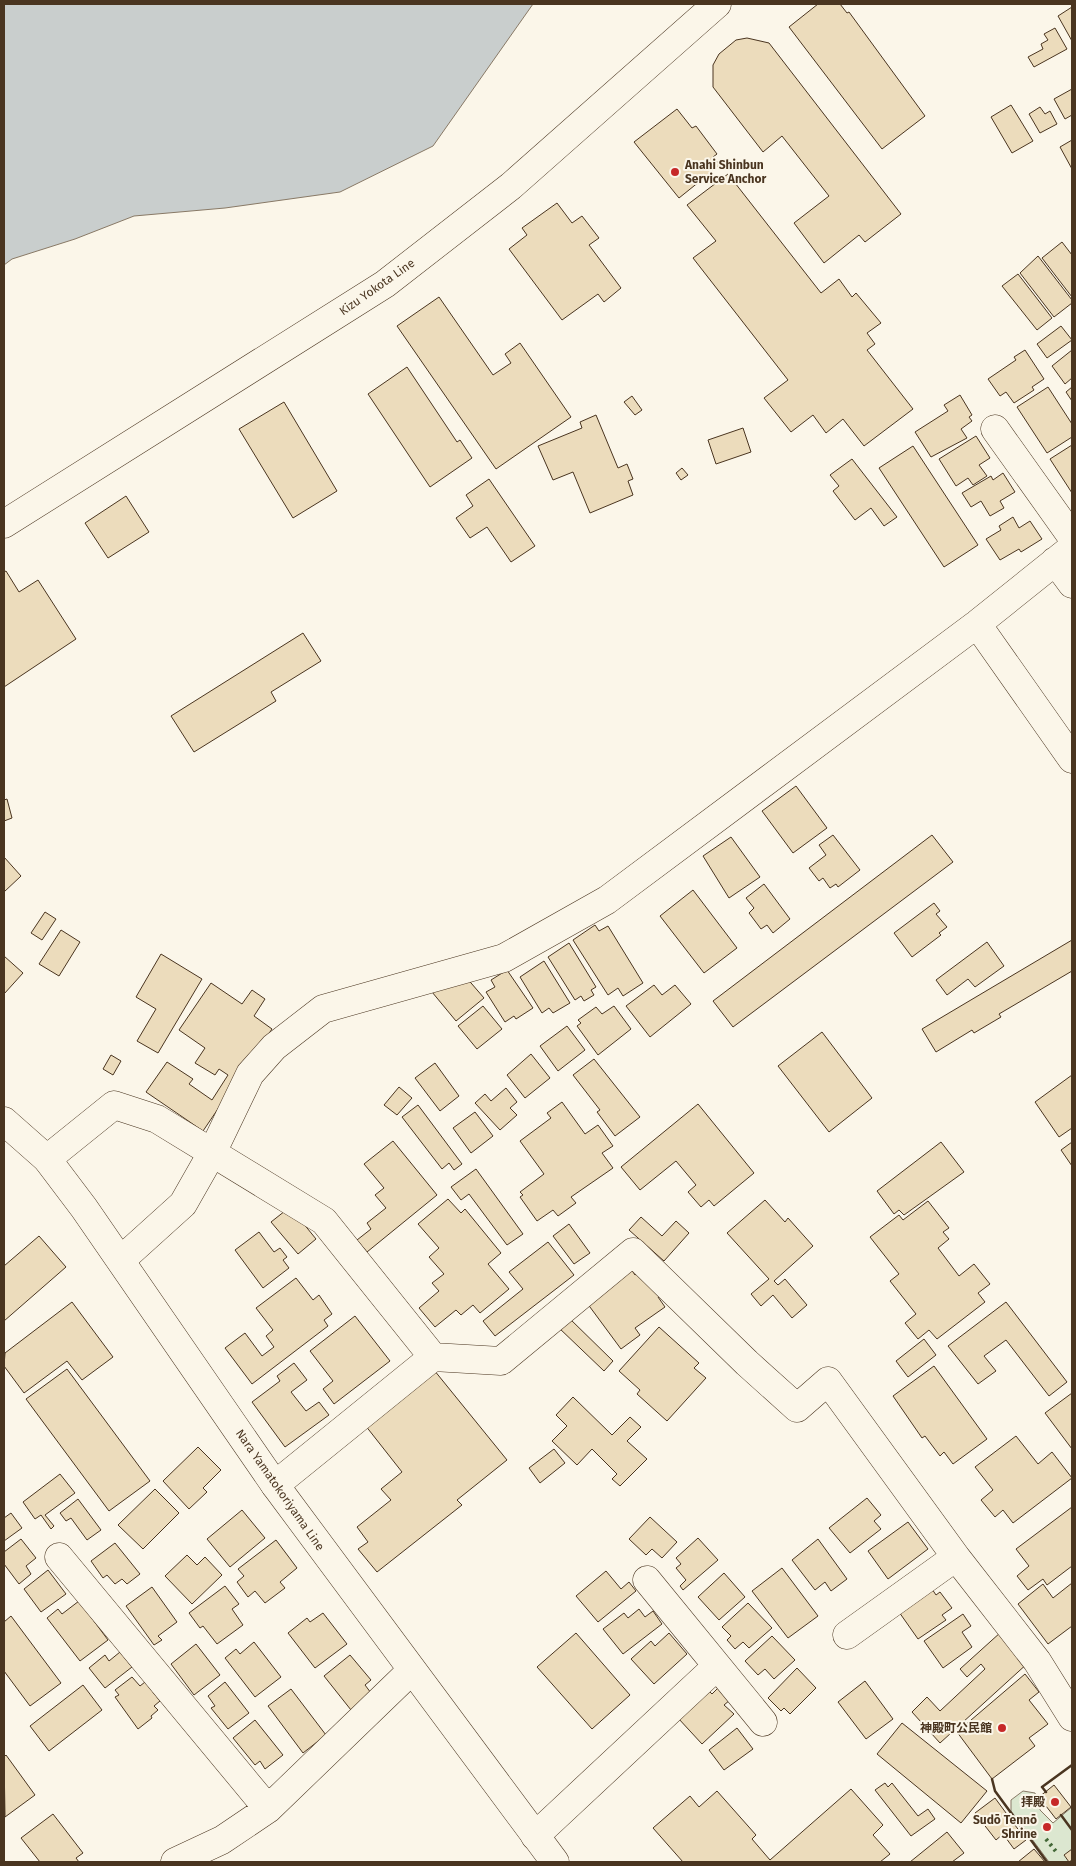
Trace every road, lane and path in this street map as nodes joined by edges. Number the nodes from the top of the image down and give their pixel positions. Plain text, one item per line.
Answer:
1 (717, 4) edge
2 (995, 429) dead end
3 (4, 524) edge
4 (1072, 537) edge
5 (1064, 554) edge
6 (1072, 584) edge
7 (977, 624) junction
8 (1072, 759) edge
9 (4, 1121) edge
10 (212, 1153) junction
11 (47, 1158) junction
12 (120, 1260) junction
13 (433, 1357) junction
14 (275, 1485) junction
15 (59, 1557) dead end
16 (956, 1558) junction
17 (647, 1580) dead end
18 (847, 1635) dead end
19 (717, 1666) junction
20 (412, 1671) junction
21 (1072, 1716) edge
22 (763, 1722) dead end
23 (268, 1809) junction
24 (535, 1836) junction
25 (175, 1862) edge
26 (555, 1862) edge

1 - 3 street, Kizu Yokota Line
2 - 4 street
5 - 6 street
5 - 7 street
7 - 8 street
7 - 10 street
9 - 11 street, Nara Yamatokoriyama Line
10 - 11 street
10 - 12 street
10 - 13 street
11 - 12 street, Nara Yamatokoriyama Line
12 - 14 street, Nara Yamatokoriyama Line
13 - 14 street
13 - 16 street
14 - 20 street, Nara Yamatokoriyama Line
15 - 23 street
16 - 18 street
16 - 21 street
17 - 19 street
19 - 22 street
19 - 24 street
20 - 23 street
20 - 24 street, Nara Yamatokoriyama Line
23 - 25 street
24 - 26 street, Nara Yamatokoriyama Line

